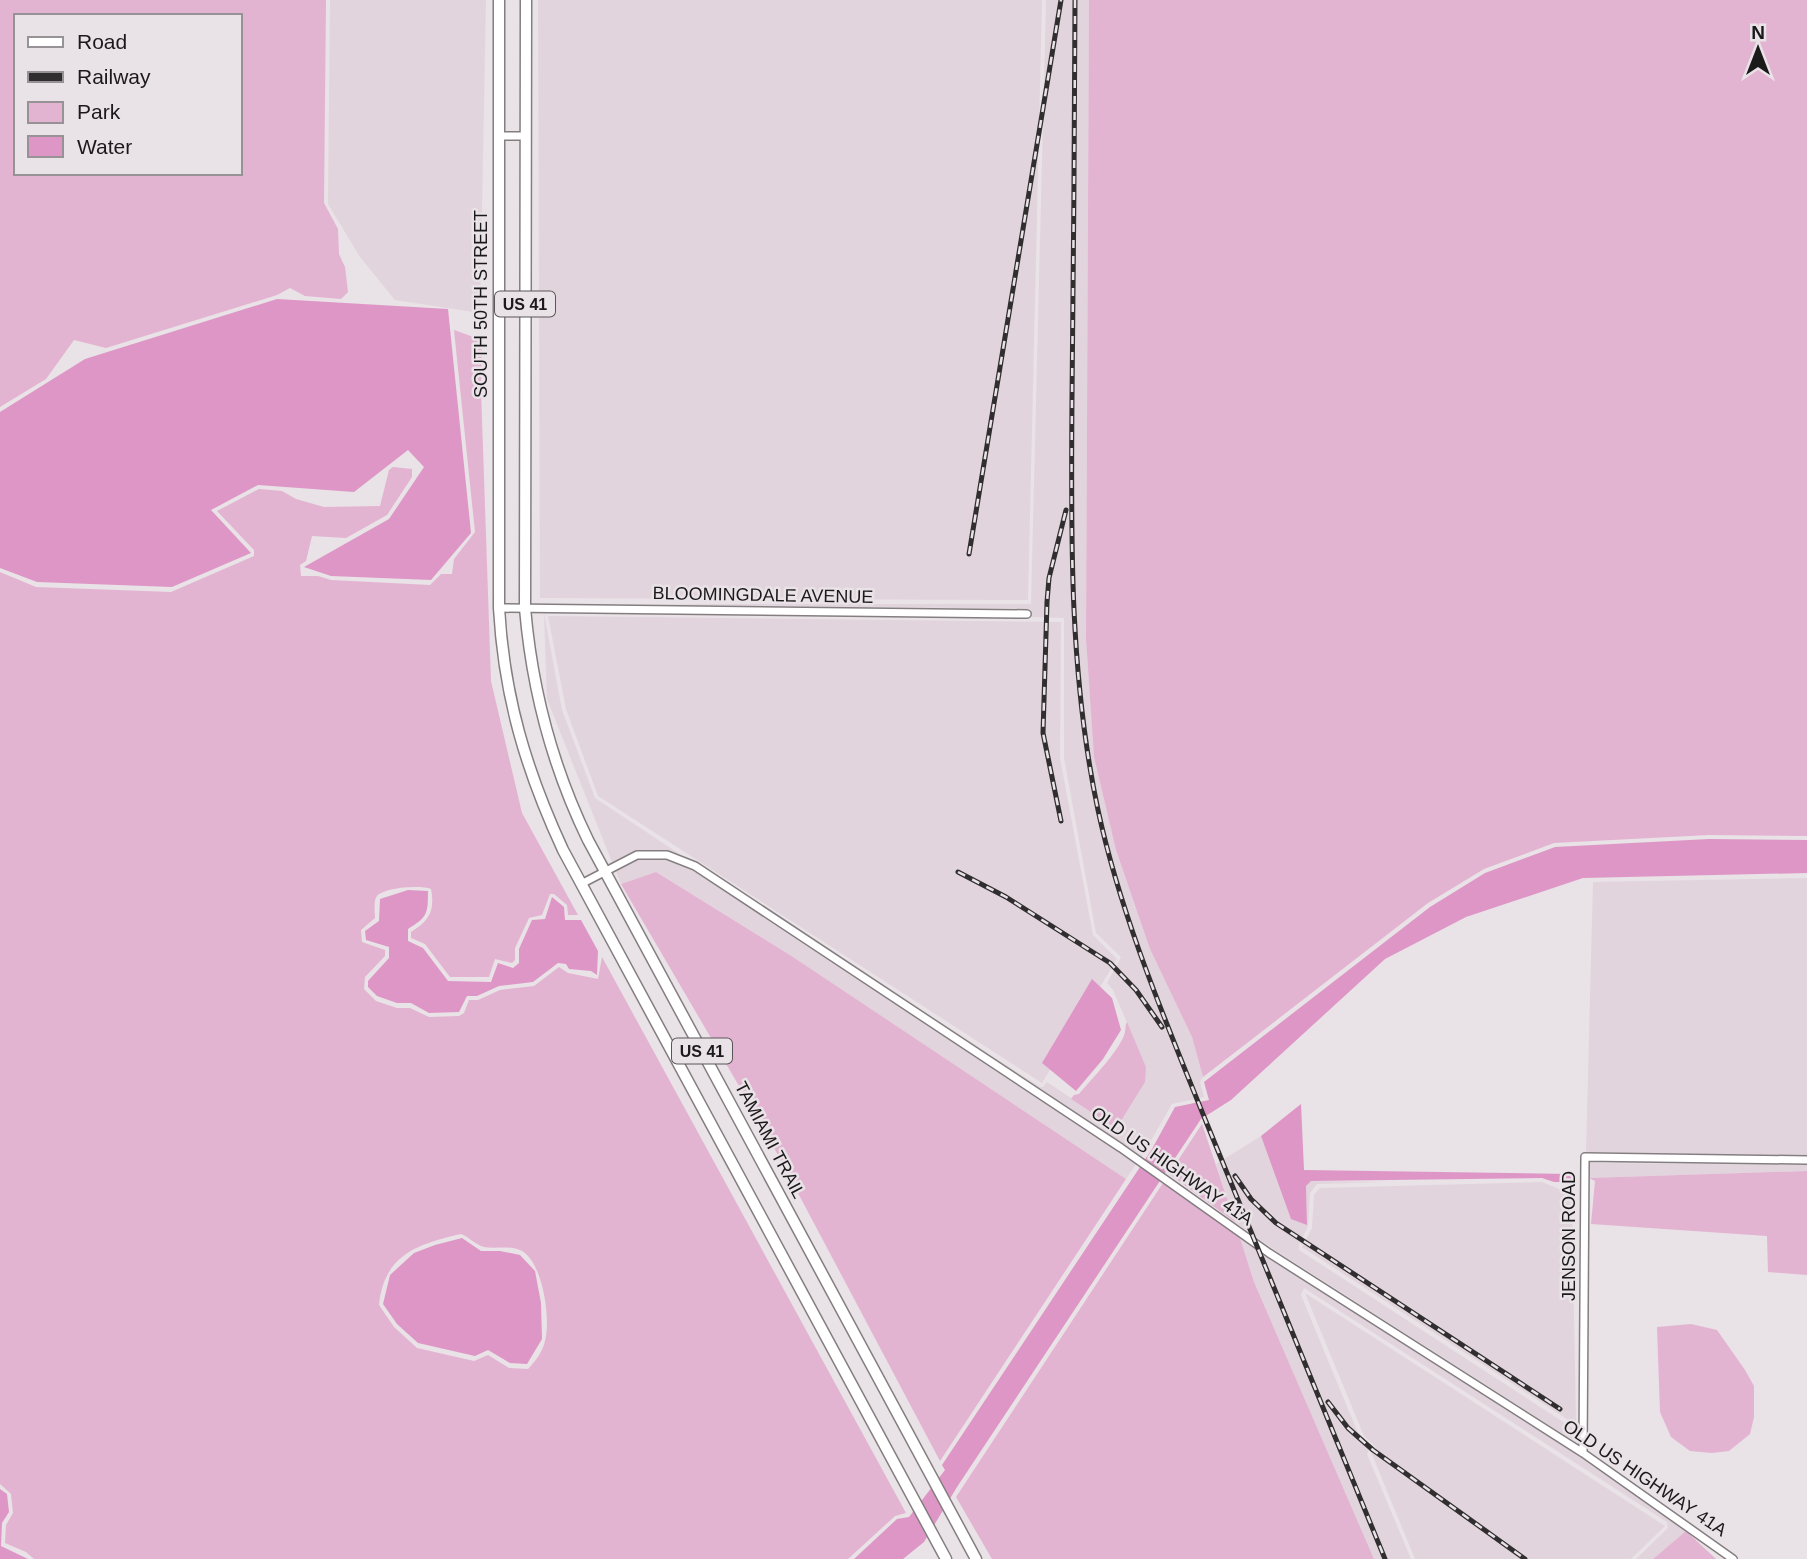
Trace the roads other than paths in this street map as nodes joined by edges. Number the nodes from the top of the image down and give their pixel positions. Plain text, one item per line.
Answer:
1 (499, 0) edge
2 (526, 0) edge
3 (499, 135) junction
4 (526, 136) junction
5 (499, 608) junction
6 (525, 608) junction
7 (1027, 614) dead end
8 (604, 872) junction
9 (581, 884) junction
10 (1807, 1160) edge
11 (1583, 1453) junction
12 (946, 1559) edge
13 (976, 1559) edge
14 (1733, 1559) edge

1 - 3 main road, SOUTH 50TH STREET / US 41
2 - 4 main road, US 41
3 - 4 street
3 - 5 main road, SOUTH 50TH STREET / US 41
4 - 6 main road, US 41
5 - 6 street, BLOOMINGDALE AVENUE
5 - 9 main road, US 41
6 - 7 street, BLOOMINGDALE AVENUE
6 - 8 main road, TAMIAMI TRAIL / US 41
8 - 9 street, OLD US HIGHWAY 41A
8 - 11 street, OLD US HIGHWAY 41A
8 - 13 main road, TAMIAMI TRAIL / US 41
9 - 12 main road, US 41
10 - 11 street, JENSON ROAD
11 - 14 street, OLD US HIGHWAY 41A

